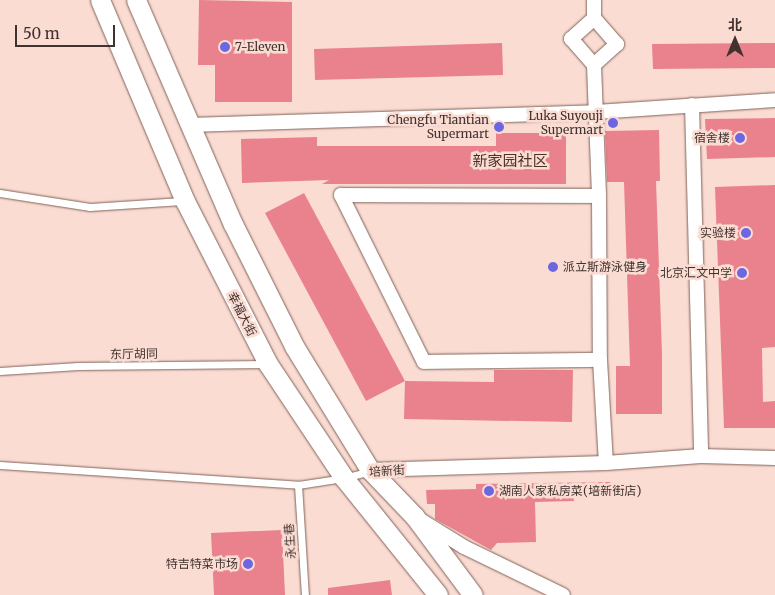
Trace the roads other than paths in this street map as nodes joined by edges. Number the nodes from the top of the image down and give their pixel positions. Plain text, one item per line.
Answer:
1 (100, 0) edge
2 (136, 0) edge
3 (594, 0) edge
4 (594, 18) junction
5 (594, 65) junction
6 (775, 100) edge
7 (692, 105) junction
8 (596, 112) junction
9 (189, 125) junction
10 (0, 193) edge
11 (599, 196) junction
12 (185, 200) junction
13 (600, 360) junction
14 (268, 364) junction
15 (0, 371) edge
16 (701, 456) junction
17 (775, 458) edge
18 (606, 463) junction
19 (0, 465) edge
20 (370, 470) junction
21 (344, 478) junction
22 (298, 486) junction
23 (415, 517) junction
24 (305, 595) edge
25 (438, 595) edge
26 (473, 595) edge
27 (563, 595) edge

1 - 12 main road, 幸福大街
2 - 9 main road
3 - 4 street
4 - 5 street
4 - 5 street
5 - 8 street
6 - 7 street
7 - 8 street
7 - 16 street
8 - 9 street
8 - 11 street
9 - 20 main road
10 - 12 lane
11 - 13 street
11 - 13 street
12 - 14 main road, 幸福大街
13 - 18 street
14 - 15 lane, 东厅胡同
14 - 21 main road, 幸福大街
16 - 17 street, 培新街
16 - 18 street, 培新街
18 - 20 street, 培新街
19 - 22 lane, 培新街
20 - 21 lane, 培新街
20 - 23 main road
21 - 22 lane, 培新街
21 - 25 main road, 幸福大街
22 - 24 lane, 永生巷
23 - 26 main road
23 - 27 street

